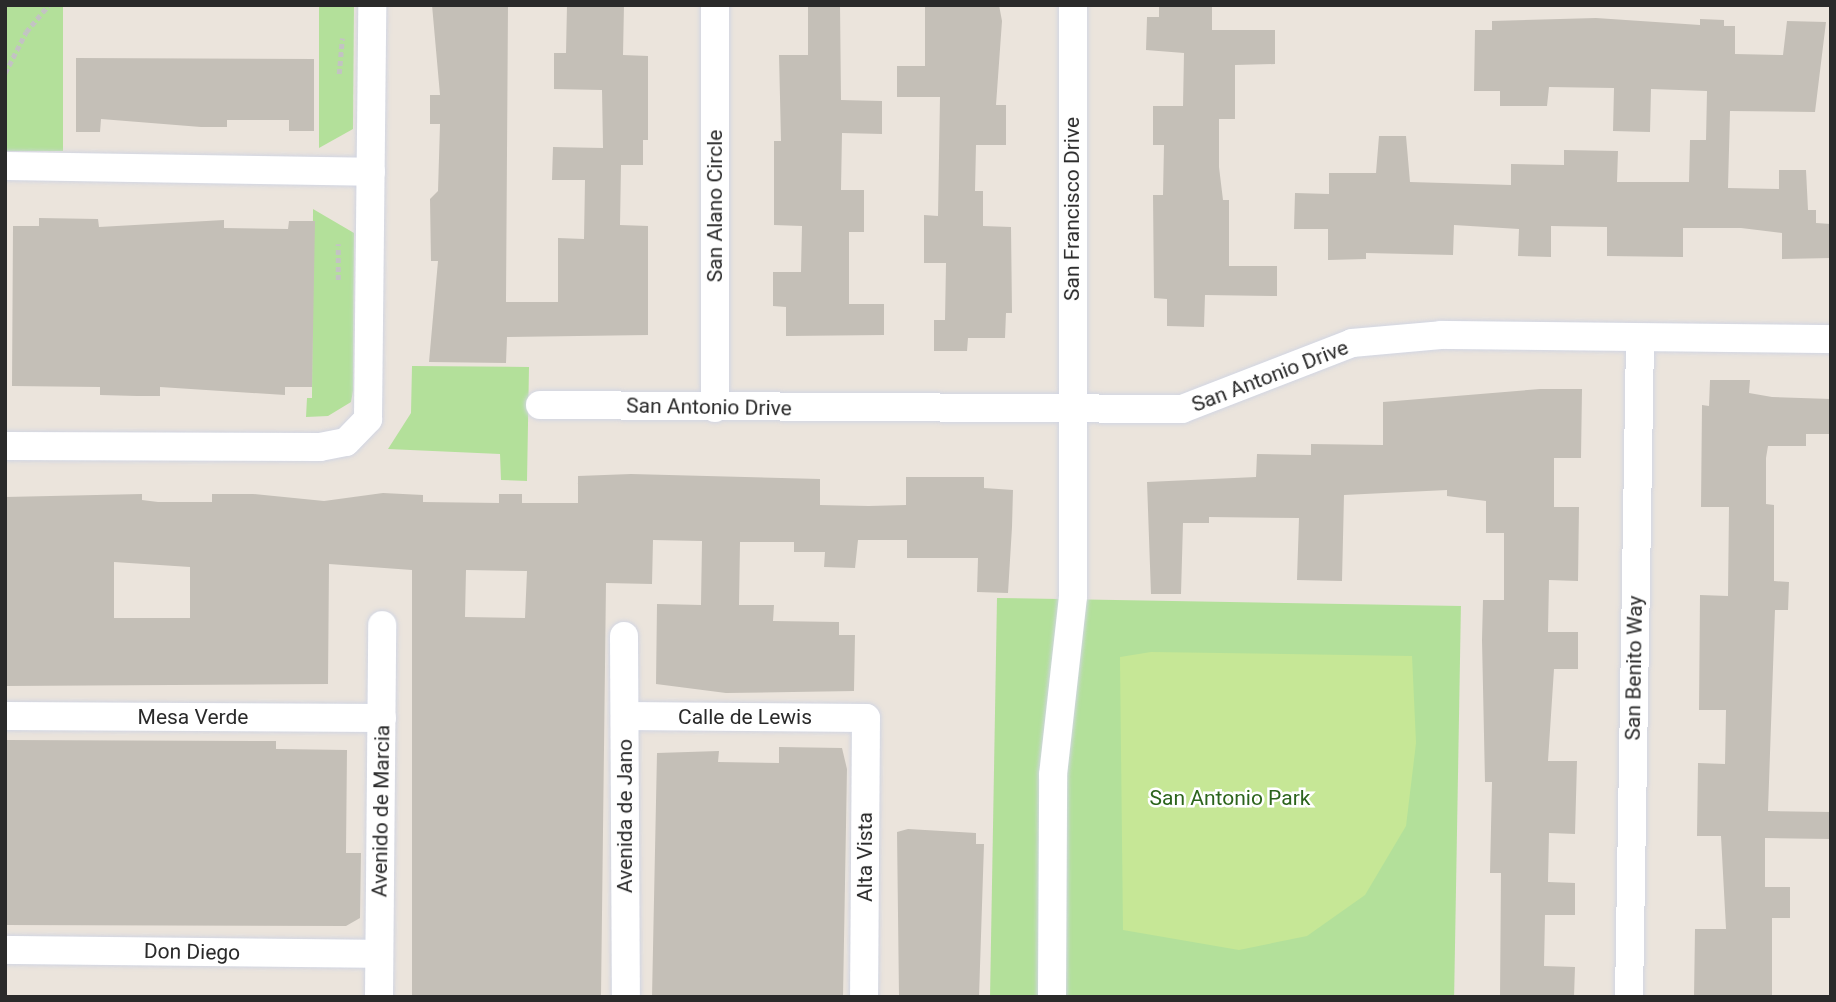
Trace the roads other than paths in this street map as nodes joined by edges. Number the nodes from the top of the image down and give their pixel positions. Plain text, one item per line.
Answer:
1 (372, 5) edge
2 (715, 5) edge
3 (1073, 5) edge
4 (5, 166) edge
5 (371, 172) junction
6 (1640, 339) junction
7 (1831, 339) edge
8 (540, 405) dead end
9 (715, 408) junction
10 (1071, 412) junction
11 (5, 446) edge
12 (382, 625) dead end
13 (624, 636) dead end
14 (5, 716) edge
15 (625, 716) junction
16 (866, 718) joint
17 (382, 719) junction
18 (5, 950) edge
19 (379, 954) junction
20 (379, 997) edge
21 (626, 997) edge
22 (864, 997) edge
23 (1052, 997) edge
24 (1629, 997) edge

1 - 5 street
2 - 9 street, San Alano Circle
3 - 10 street, San Francisco Drive
4 - 5 street
5 - 11 street
6 - 7 street, San Antonio Drive
6 - 10 street, San Antonio Drive
6 - 24 street, San Benito Way
8 - 9 street, San Antonio Drive
9 - 10 street, San Antonio Drive
10 - 23 street, San Francisco Drive
12 - 17 street, Avenido de Marcia
13 - 15 street, Avenida de Jano
14 - 17 street, Mesa Verde
15 - 16 street, Calle de Lewis
15 - 21 street, Avenida de Jano
16 - 22 street, Alta Vista
17 - 19 street, Avenido de Marcia
18 - 19 street, Don Diego
19 - 20 street, Avenido de Marcia

